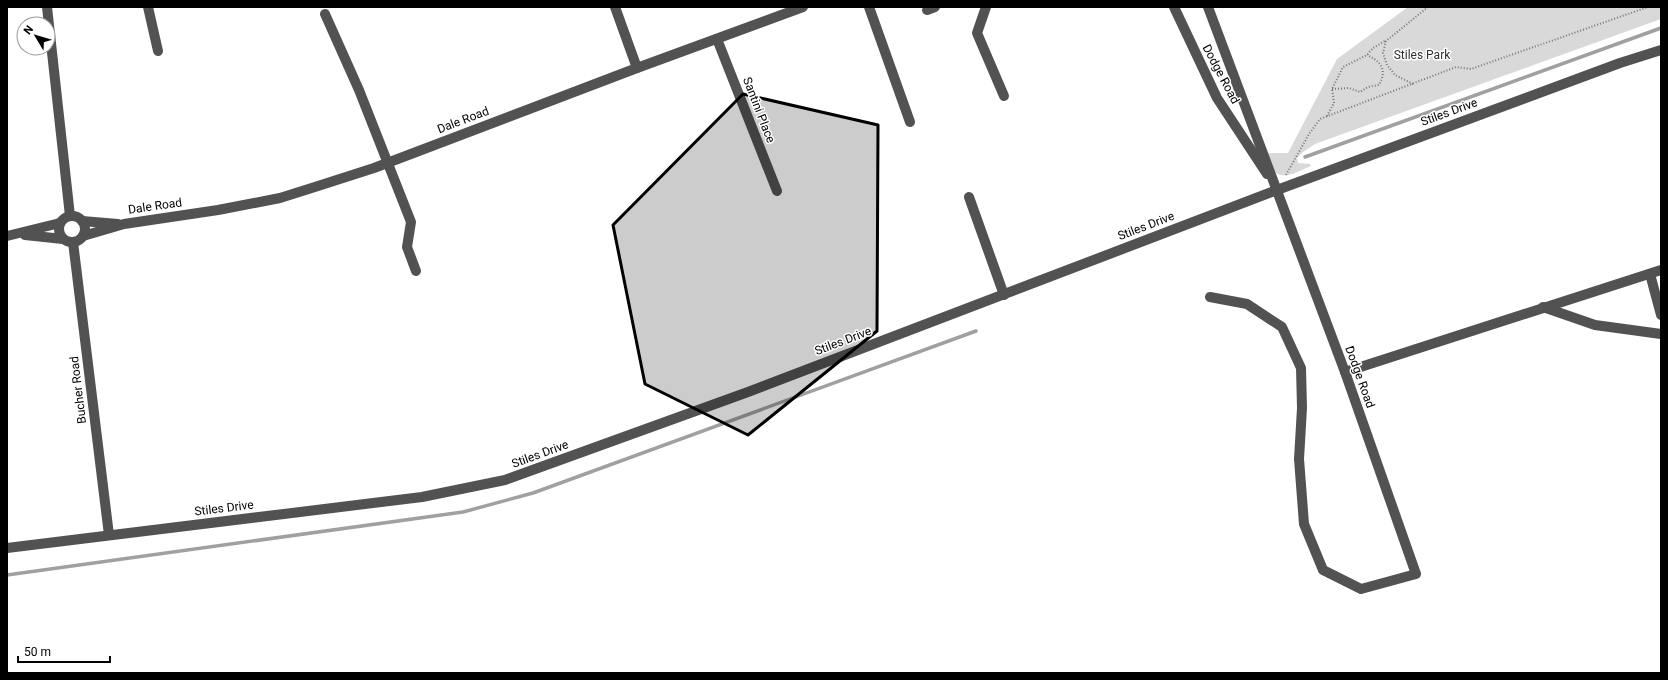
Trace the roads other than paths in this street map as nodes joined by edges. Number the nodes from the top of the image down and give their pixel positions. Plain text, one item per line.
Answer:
1 (47, 7) edge
2 (148, 7) edge
3 (615, 7) edge
4 (803, 7) edge
5 (869, 7) edge
6 (986, 7) edge
7 (1174, 7) edge
8 (1208, 7) edge
9 (325, 14) dead end
10 (717, 39) junction
11 (1661, 50) edge
12 (158, 51) dead end
13 (637, 68) junction
14 (1004, 96) dead end
15 (910, 122) dead end
16 (388, 162) junction
17 (1277, 190) junction
18 (777, 191) dead end
19 (969, 197) dead end
20 (70, 216) junction
21 (82, 221) junction
22 (60, 224) junction
23 (124, 224) junction
24 (19, 234) junction
25 (7, 236) edge
26 (83, 236) junction
27 (63, 239) junction
28 (73, 242) junction
29 (1661, 270) edge
30 (416, 271) dead end
31 (1650, 274) junction
32 (1004, 295) junction
33 (1210, 297) dead end
34 (1543, 307) junction
35 (1661, 315) edge
36 (1661, 334) edge
37 (1345, 372) junction
38 (109, 535) junction
39 (7, 548) edge

1 - 20 street
2 - 12 street
3 - 13 street
4 - 10 street, Dale Road
5 - 15 street
6 - 14 street
7 - 17 street, Dodge Road
8 - 17 street, Dodge Road
9 - 16 street
10 - 13 street, Dale Road
10 - 18 street, Santini Place
11 - 17 street, Stiles Drive
13 - 16 street, Dale Road
16 - 23 street, Dale Road
16 - 30 street
17 - 32 street, Stiles Drive
17 - 37 street, Dodge Road
19 - 32 street
20 - 21 street
20 - 22 street
21 - 23 street, Dale Road
21 - 26 street
22 - 24 street
22 - 27 street
23 - 26 street, Dale Road
24 - 25 street
24 - 27 street
26 - 28 street
27 - 28 street
28 - 38 street, Bucher Road
29 - 31 street
31 - 34 street
31 - 35 street
32 - 38 street, Stiles Drive
33 - 37 street, Dodge Road
34 - 36 street
34 - 37 street
38 - 39 street, Stiles Drive

